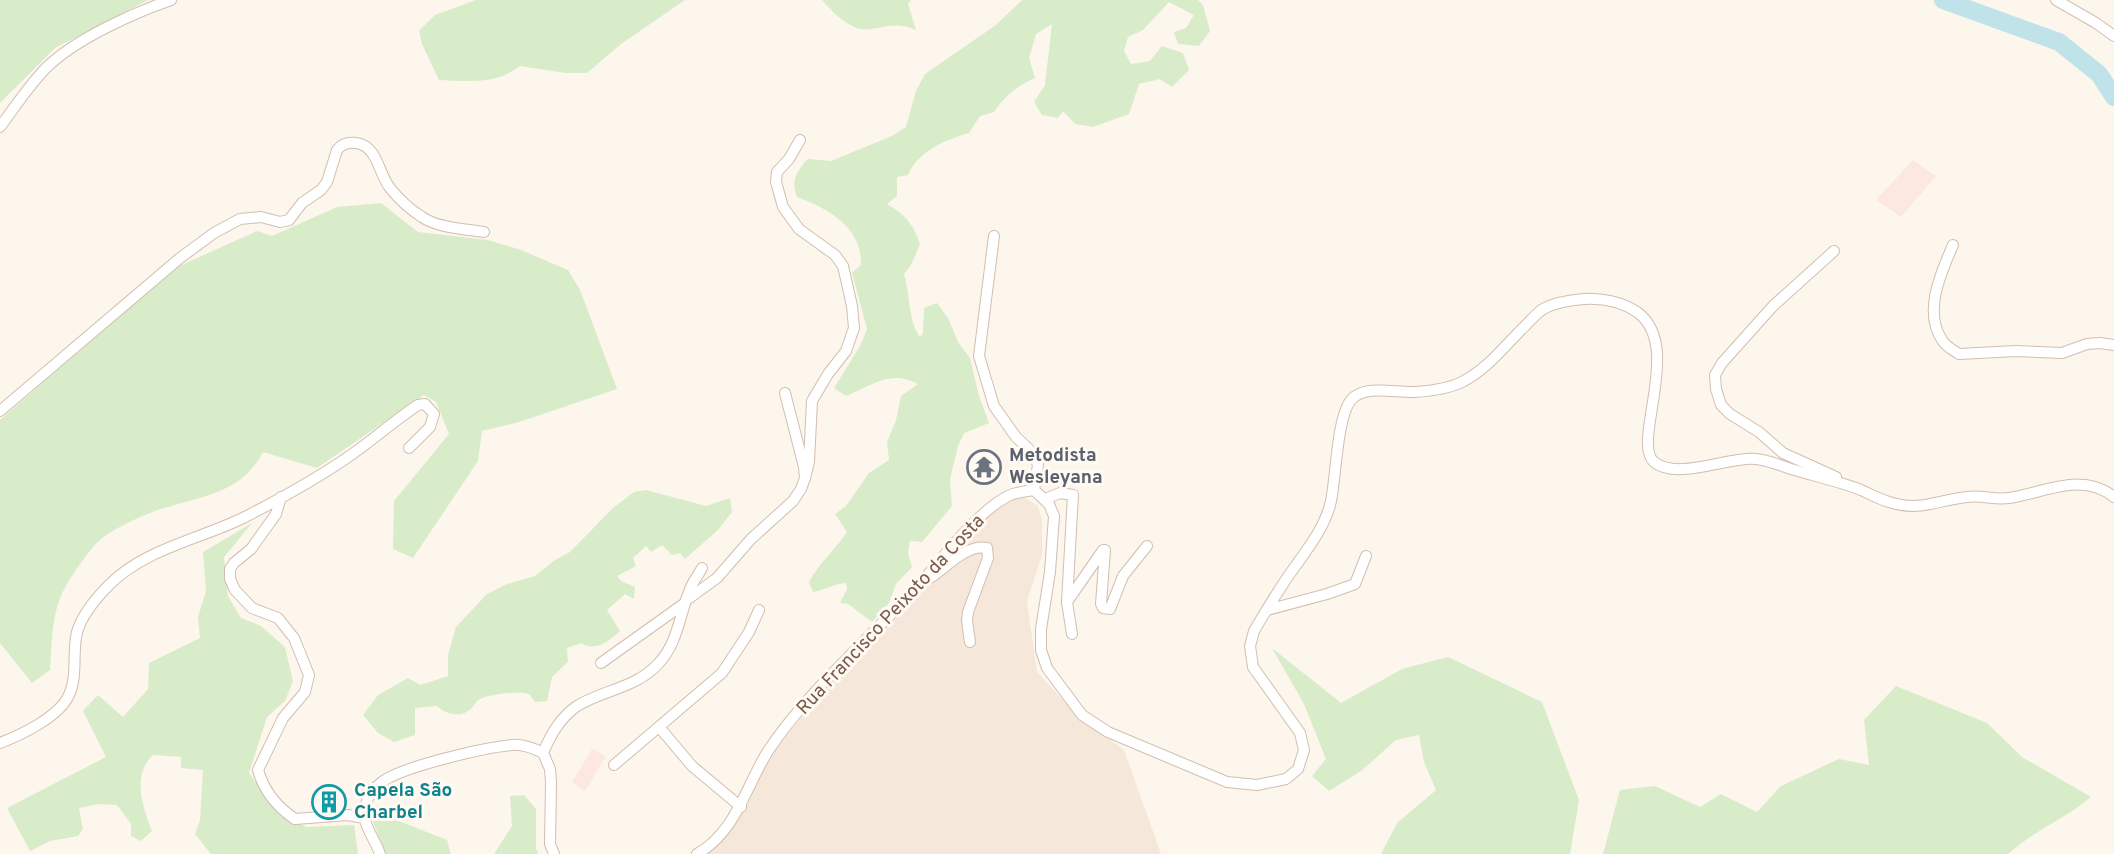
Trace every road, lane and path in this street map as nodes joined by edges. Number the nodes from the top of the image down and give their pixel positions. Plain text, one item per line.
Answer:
1 (171, 0) edge
2 (2056, 0) edge
3 (2114, 36) edge
4 (0, 127) edge
5 (800, 140) dead end
6 (484, 232) dead end
7 (994, 236) dead end
8 (1953, 245) dead end
9 (1834, 251) dead end
10 (2114, 345) edge
11 (785, 393) dead end
12 (0, 411) edge
13 (409, 448) dead end
14 (805, 478) junction
15 (1858, 489) junction
16 (1034, 490) junction
17 (281, 497) junction
18 (2114, 497) edge
19 (1045, 499) junction
20 (1147, 546) dead end
21 (1366, 556) dead end
22 (702, 568) dead end
23 (918, 586) junction
24 (687, 601) junction
25 (1067, 602) junction
26 (759, 610) dead end
27 (1267, 610) junction
28 (1072, 634) dead end
29 (970, 642) dead end
30 (601, 663) dead end
31 (660, 728) junction
32 (0, 743) edge
33 (543, 753) junction
34 (614, 765) dead end
35 (741, 807) junction
36 (363, 818) junction
37 (380, 854) edge
38 (554, 854) edge
39 (697, 854) edge

1 - 4 street
2 - 3 street
5 - 14 street
6 - 12 street
7 - 16 street
8 - 10 street
9 - 15 street
11 - 14 street
13 - 17 street
14 - 24 street
15 - 18 street
15 - 27 street
16 - 19 street
16 - 23 street, Rua Francisco Peixoto da Costa
17 - 32 street
17 - 36 street
19 - 25 street
19 - 27 street
20 - 25 street
21 - 27 street
22 - 24 street
23 - 29 street
23 - 35 street, Rua Francisco Peixoto da Costa
24 - 30 street
24 - 33 street
25 - 28 street
26 - 31 street
31 - 34 street
31 - 35 street
33 - 36 street
33 - 38 street
35 - 39 street, Rua Francisco Peixoto da Costa
36 - 37 street

